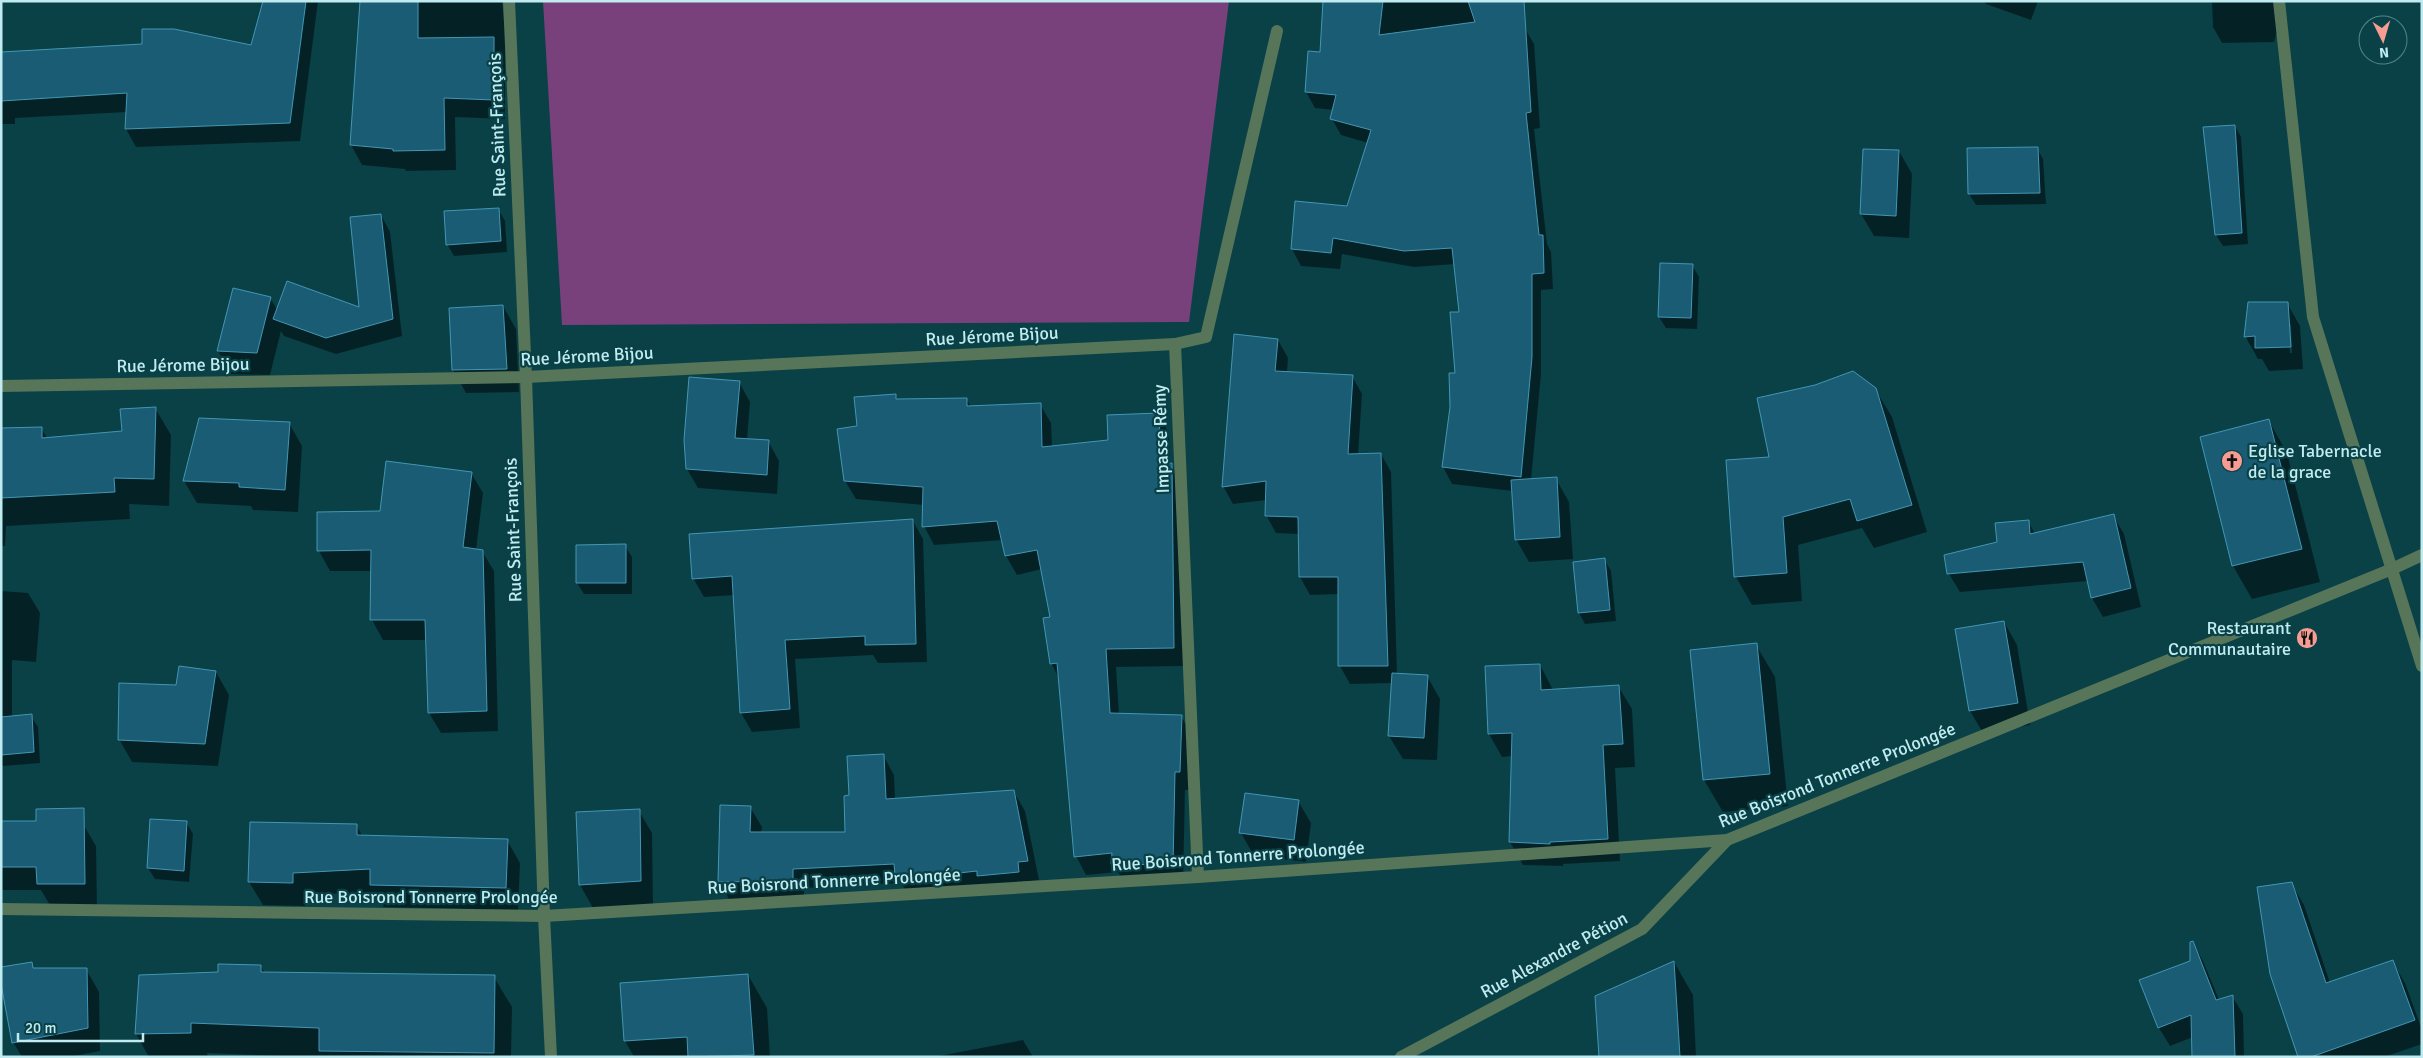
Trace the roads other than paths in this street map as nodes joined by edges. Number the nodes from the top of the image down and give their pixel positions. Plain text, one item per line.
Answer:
1 (509, 1) edge
2 (2279, 1) edge
3 (1277, 31) dead end
4 (1175, 344) junction
5 (526, 377) junction
6 (1, 386) edge
7 (2422, 555) edge
8 (2392, 569) junction
9 (2422, 666) edge
10 (1727, 840) junction
11 (1198, 877) junction
12 (1, 909) edge
13 (544, 916) junction
14 (551, 1057) edge
15 (1401, 1057) edge

1 - 5 street, Rue Saint-François
2 - 8 street
3 - 4 street
4 - 5 street, Rue Jérome Bijou
4 - 11 street, Impasse Rémy
5 - 6 street, Rue Jérome Bijou
5 - 13 street, Rue Saint-François
7 - 8 street, Rue Boisrond Tonnerre Prolongée
8 - 9 street
8 - 10 street, Rue Boisrond Tonnerre Prolongée
10 - 11 street, Rue Boisrond Tonnerre Prolongée
10 - 15 street, Rue Alexandre Pétion
11 - 13 street, Rue Boisrond Tonnerre Prolongée
12 - 13 street, Rue Boisrond Tonnerre Prolongée
13 - 14 street, Rue Saint-François

